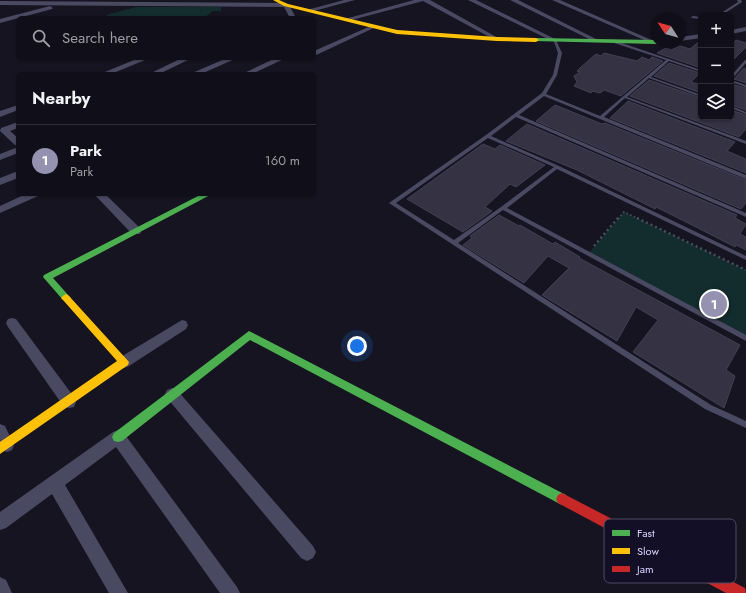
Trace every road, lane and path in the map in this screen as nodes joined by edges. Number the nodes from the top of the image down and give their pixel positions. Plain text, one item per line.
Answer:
1 (80, 0) edge
2 (153, 0) edge
3 (352, 0) edge
4 (421, 0) edge
5 (425, 0) edge
6 (471, 0) edge
7 (513, 0) edge
8 (555, 0) edge
9 (739, 0) edge
10 (282, 2) edge
11 (0, 3) edge
12 (63, 4) junction
13 (137, 4) junction
14 (310, 10) junction
15 (725, 12) edge
16 (18, 16) edge
17 (292, 16) edge
18 (16, 17) edge
19 (693, 17) dead end
20 (11, 18) junction
21 (698, 18) edge
22 (348, 19) junction
23 (0, 21) edge
24 (16, 22) edge
25 (374, 26) junction
26 (746, 29) edge
27 (734, 31) edge
28 (698, 36) edge
29 (686, 37) edge
30 (497, 39) junction
31 (554, 40) junction
32 (650, 40) edge
33 (597, 41) junction
34 (614, 41) junction
35 (650, 42) edge
36 (316, 53) edge
37 (141, 60) edge
38 (217, 60) edge
39 (278, 60) edge
40 (668, 60) junction
41 (193, 63) edge
42 (745, 63) edge
43 (698, 70) edge
44 (109, 72) edge
45 (160, 72) edge
46 (252, 72) edge
47 (734, 75) edge
48 (648, 77) junction
49 (734, 82) edge
50 (746, 86) edge
51 (544, 94) junction
52 (698, 95) edge
53 (625, 97) junction
54 (16, 108) edge
55 (734, 108) edge
56 (746, 113) edge
57 (0, 114) edge
58 (516, 115) junction
59 (601, 117) junction
60 (16, 125) edge
61 (2, 128) edge
62 (488, 136) junction
63 (16, 141) edge
64 (746, 143) edge
65 (16, 151) edge
66 (0, 157) edge
67 (557, 167) junction
68 (16, 175) edge
69 (746, 177) edge
70 (0, 182) edge
71 (30, 196) edge
72 (101, 196) edge
73 (204, 196) edge
74 (503, 208) junction
75 (0, 210) edge
76 (746, 215) edge
77 (136, 231) junction
78 (454, 243) junction
79 (592, 249) dead end
80 (746, 258) edge
81 (746, 270) edge
82 (12, 323) dead end
83 (182, 325) dead end
84 (746, 338) edge
85 (124, 362) junction
86 (172, 394) junction
87 (69, 402) junction
88 (746, 425) edge
89 (0, 431) edge
90 (118, 437) junction
91 (4, 447) edge
92 (55, 483) junction
93 (0, 522) edge
94 (604, 522) edge
95 (307, 552) dead end
96 (721, 583) edge
97 (0, 586) edge
98 (3, 593) edge
99 (119, 593) edge
100 (231, 593) edge
101 (740, 593) edge

1 - 12 street
2 - 13 street
3 - 14 street
4 - 22 street
5 - 30 street
6 - 31 street
7 - 33 street
8 - 32 street
9 - 15 lane
10 - 13 street
10 - 14 street
10 - 17 street
11 - 12 street
12 - 13 street
12 - 16 street
14 - 22 street
18 - 20 street
19 - 21 lane
20 - 23 street
20 - 24 street
22 - 25 street
25 - 30 street
25 - 36 street
26 - 27 street
28 - 29 street
30 - 31 street
31 - 33 street
31 - 51 lane
33 - 34 street
34 - 35 street
34 - 40 lane
37 - 44 street
38 - 41 street
39 - 46 street
40 - 43 lane
40 - 48 lane
41 - 45 street
42 - 47 lane
48 - 52 lane
48 - 53 lane
49 - 50 lane
51 - 58 lane
51 - 59 lane
53 - 59 lane
53 - 64 lane
54 - 57 street
55 - 56 lane
58 - 62 lane
58 - 76 lane
59 - 69 lane
60 - 61 street
61 - 63 street
62 - 67 lane
62 - 78 lane
65 - 66 street
67 - 74 lane
67 - 80 lane
68 - 70 street
71 - 75 street
72 - 77 street
73 - 77 street
74 - 78 lane
74 - 84 lane
77 - 85 street
78 - 88 lane
79 - 81 path
82 - 87 street
83 - 85 street
85 - 87 street
86 - 90 street
86 - 94 street
86 - 95 street
87 - 91 street
89 - 91 street
90 - 92 street
90 - 100 street
92 - 93 street
92 - 99 street
96 - 101 street
97 - 98 street

